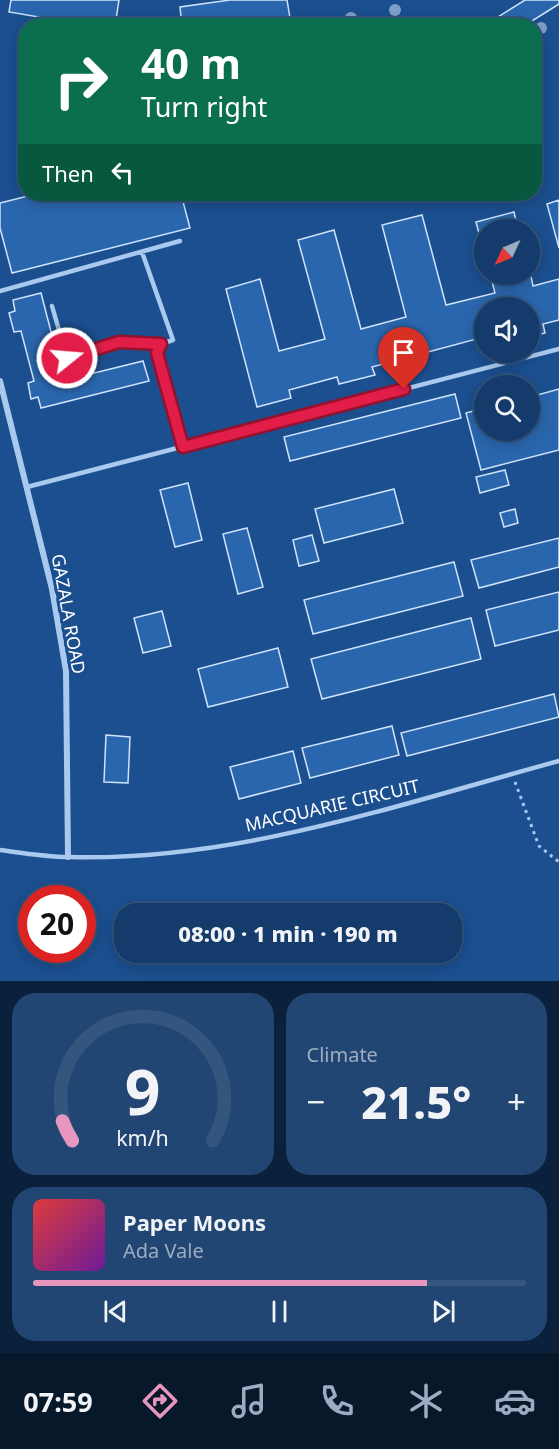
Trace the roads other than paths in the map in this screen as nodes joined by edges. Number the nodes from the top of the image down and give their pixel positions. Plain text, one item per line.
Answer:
1 (180, 241) dead end
2 (142, 252) junction
3 (0, 291) edge
4 (52, 306) dead end
5 (161, 344) junction
6 (559, 349) edge
7 (0, 381) edge
8 (183, 447) junction
9 (27, 487) junction
10 (559, 761) edge
11 (0, 850) edge
12 (68, 857) junction

1 - 2 lane
2 - 3 lane
2 - 5 lane
4 - 5 lane
5 - 8 lane
6 - 8 lane
7 - 9 street, GAZALA ROAD
8 - 9 lane
9 - 12 street, GAZALA ROAD
10 - 12 lane, MACQUARIE CIRCUIT
11 - 12 lane, MACQUARIE CIRCUIT

